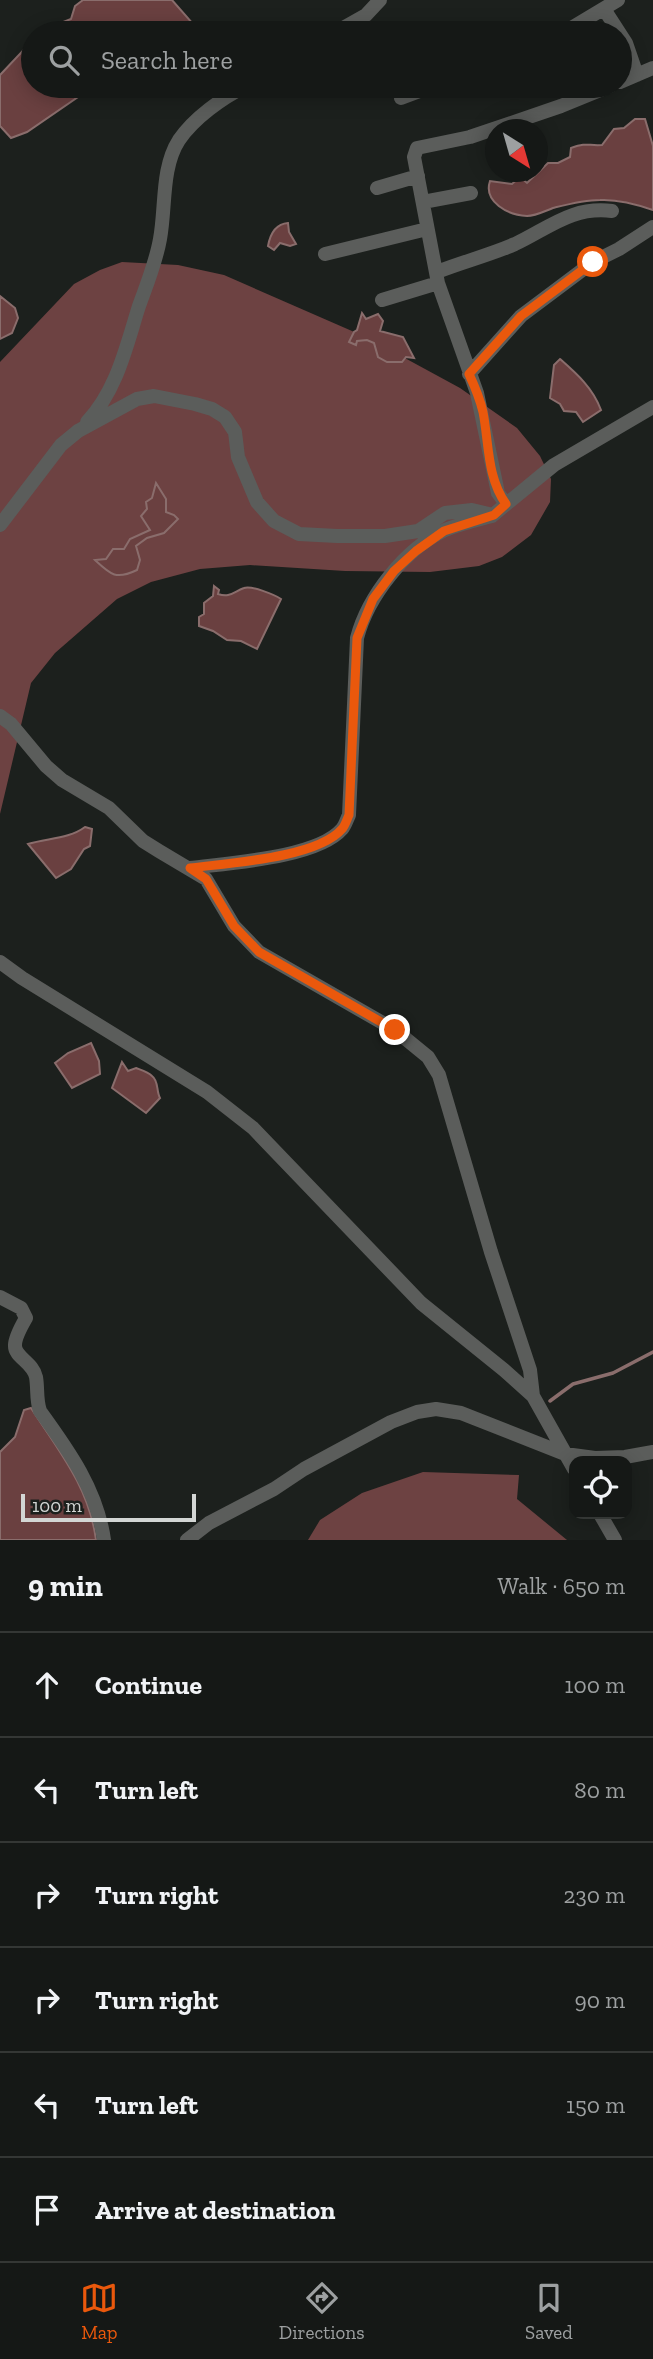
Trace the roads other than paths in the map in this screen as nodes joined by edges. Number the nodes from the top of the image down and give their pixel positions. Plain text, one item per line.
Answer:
1 (380, 0) edge
2 (618, 0) edge
3 (604, 9) junction
4 (355, 21) edge
5 (584, 21) edge
6 (612, 21) edge
7 (632, 60) edge
8 (653, 68) edge
9 (637, 75) junction
10 (632, 77) edge
11 (228, 98) edge
12 (581, 98) edge
13 (418, 177) junction
14 (377, 188) dead end
15 (471, 193) dead end
16 (423, 202) junction
17 (612, 211) dead end
18 (653, 227) edge
19 (427, 229) junction
20 (325, 254) dead end
21 (438, 277) junction
22 (382, 299) dead end
23 (469, 374) junction
24 (653, 407) edge
25 (78, 431) junction
26 (506, 504) junction
27 (494, 515) junction
28 (0, 525) edge
29 (0, 716) edge
30 (190, 868) junction
31 (0, 962) edge
32 (0, 1297) edge
33 (533, 1396) junction
34 (653, 1452) edge
35 (565, 1454) junction
36 (569, 1461) edge
37 (603, 1519) edge
38 (104, 1540) edge
39 (187, 1540) edge
40 (615, 1540) edge

1 - 4 street
2 - 3 street
3 - 5 street
3 - 6 street
7 - 9 street
8 - 9 street
9 - 10 street
11 - 25 street
12 - 13 street
13 - 14 street
13 - 16 street
15 - 16 street
16 - 19 street
17 - 21 street
18 - 23 street
19 - 20 street
19 - 21 street
21 - 22 street
21 - 23 street
23 - 26 street
24 - 26 street
25 - 27 street
25 - 28 street
26 - 27 street
27 - 30 street
29 - 30 street
30 - 33 street
31 - 33 street
32 - 38 street
33 - 35 street
34 - 35 street
35 - 36 street
35 - 39 street
37 - 40 street

